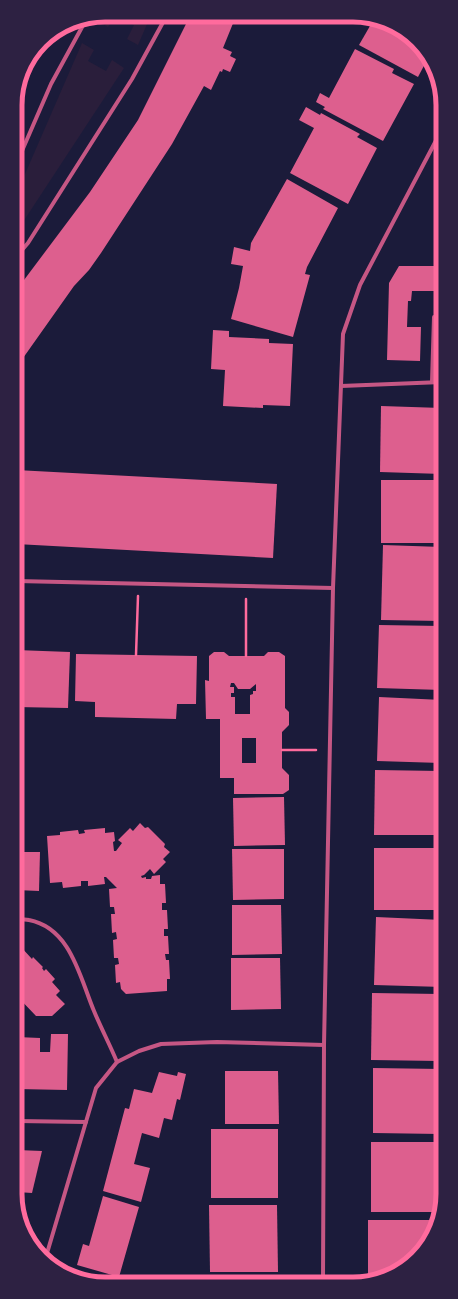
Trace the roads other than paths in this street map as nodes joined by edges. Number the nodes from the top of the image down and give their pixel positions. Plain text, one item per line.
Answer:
1 (163, 22) edge
2 (83, 25) edge
3 (436, 140) edge
4 (22, 151) edge
5 (22, 250) edge
6 (436, 317) edge
7 (432, 382) junction
8 (436, 382) edge
9 (341, 386) junction
10 (22, 581) edge
11 (333, 588) junction
12 (22, 920) edge
13 (324, 1045) junction
14 (118, 1062) junction
15 (22, 1121) edge
16 (86, 1122) junction
17 (47, 1254) edge
18 (323, 1277) edge

1 - 5 street
2 - 4 street
3 - 9 street
6 - 7 street
7 - 8 street
7 - 9 street
9 - 11 street
10 - 11 street
11 - 13 street
12 - 14 street
13 - 14 street
13 - 18 street
14 - 16 street
15 - 16 street
16 - 17 street

